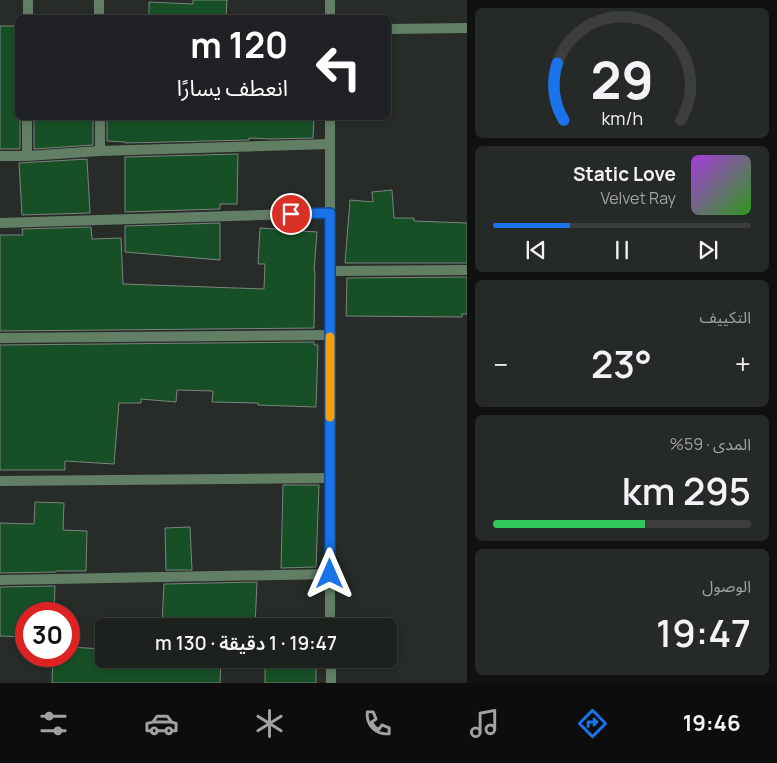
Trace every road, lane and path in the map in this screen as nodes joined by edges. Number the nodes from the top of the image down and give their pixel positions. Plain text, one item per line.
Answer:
1 (28, 0) edge
2 (99, 0) edge
3 (330, 0) edge
4 (28, 15) edge
5 (99, 15) edge
6 (330, 15) edge
7 (467, 28) edge
8 (391, 29) edge
9 (27, 120) edge
10 (100, 120) edge
11 (330, 120) edge
12 (330, 144) junction
13 (100, 151) junction
14 (0, 156) edge
15 (27, 156) junction
16 (330, 213) junction
17 (0, 223) edge
18 (467, 270) edge
19 (330, 271) junction
20 (330, 335) junction
21 (0, 338) edge
22 (330, 478) junction
23 (0, 481) edge
24 (330, 574) junction
25 (0, 580) edge
26 (330, 618) edge
27 (330, 668) edge
28 (330, 683) edge

1 - 4 street
2 - 5 street
3 - 6 street
7 - 8 street
9 - 15 street
10 - 13 street
11 - 12 street
12 - 13 street
12 - 16 street
13 - 15 street
14 - 15 street
16 - 17 street
16 - 19 street
18 - 19 street
19 - 20 street
20 - 21 street
20 - 22 street
22 - 23 street
22 - 24 street
24 - 25 street
24 - 26 street
27 - 28 street

